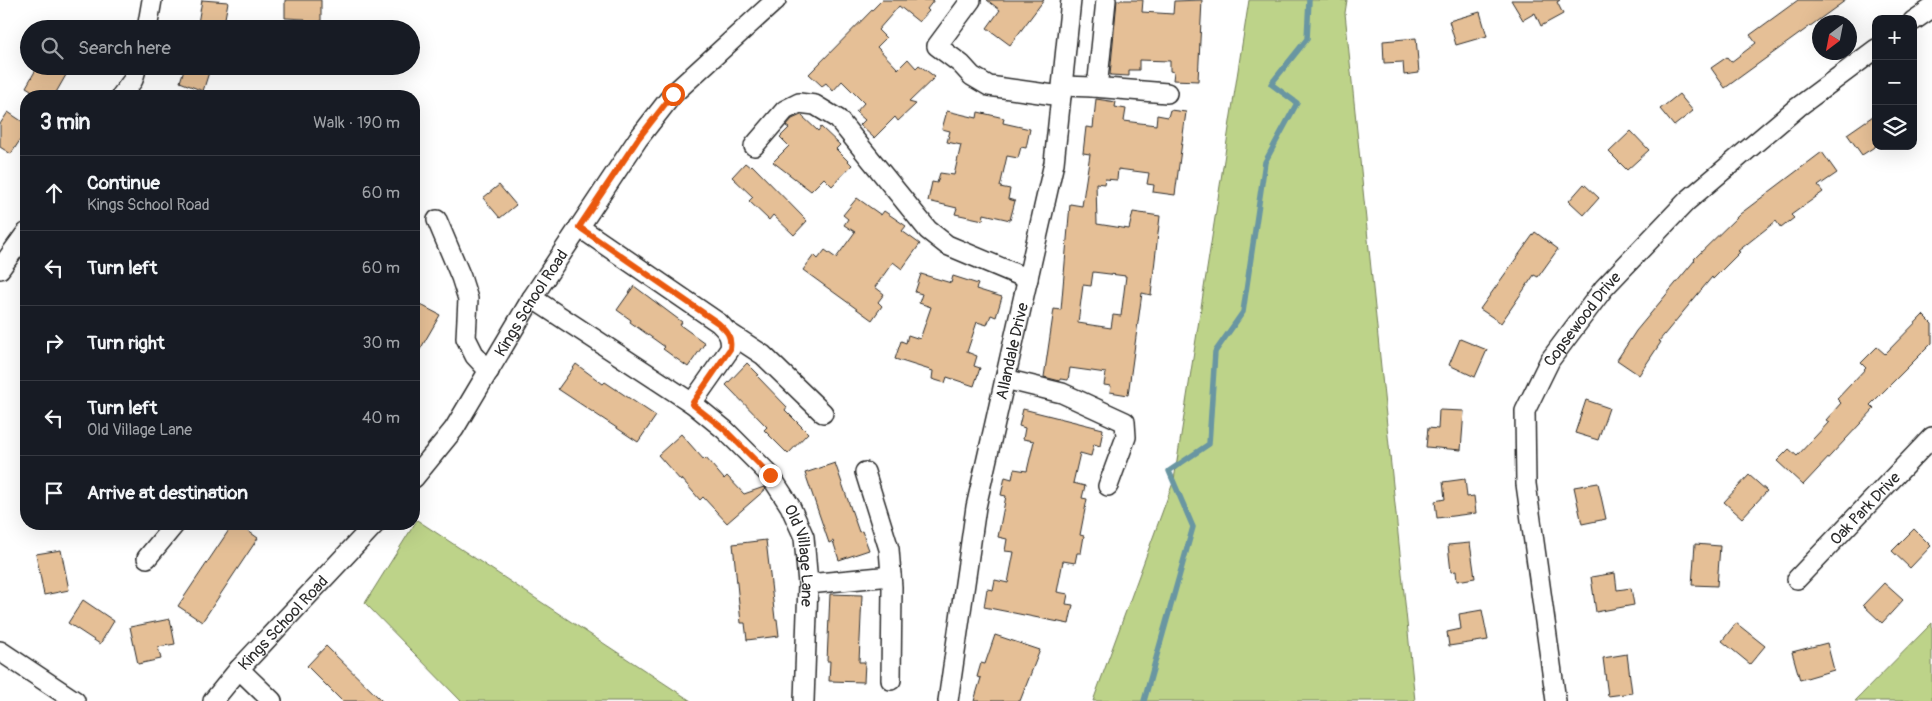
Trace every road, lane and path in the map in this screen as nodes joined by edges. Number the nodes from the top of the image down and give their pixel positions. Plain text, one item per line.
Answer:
1 (152, 0) edge
2 (776, 0) edge
3 (971, 0) edge
4 (1071, 0) edge
5 (1106, 0) edge
6 (1932, 8) edge
7 (1917, 19) edge
8 (149, 20) edge
9 (1872, 52) edge
10 (134, 75) edge
11 (1093, 87) junction
12 (126, 90) edge
13 (1062, 91) junction
14 (1167, 93) dead end
15 (754, 146) dead end
16 (437, 220) dead end
17 (579, 227) junction
18 (20, 241) edge
19 (0, 269) edge
20 (1028, 279) junction
21 (532, 298) junction
22 (728, 332) junction
23 (489, 371) junction
24 (1005, 378) junction
25 (692, 404) junction
26 (823, 413) dead end
27 (1932, 437) edge
28 (420, 471) edge
29 (865, 472) dead end
30 (1108, 486) dead end
31 (170, 530) edge
32 (369, 530) edge
33 (146, 558) dead end
34 (891, 576) junction
35 (1797, 579) dead end
36 (808, 584) junction
37 (0, 651) edge
38 (239, 670) junction
39 (891, 680) dead end
40 (75, 701) edge
41 (213, 701) edge
42 (272, 701) edge
43 (804, 701) edge
44 (948, 701) edge
45 (1556, 701) edge

1 - 8 street
2 - 17 street, Kings School Road
3 - 13 street
4 - 13 street, Allandale Drive
5 - 11 street
6 - 7 street
9 - 45 street, Copsewood Drive
10 - 12 street
11 - 13 street
11 - 14 street
13 - 20 street, Allandale Drive
15 - 20 street
16 - 23 street
17 - 21 street, Kings School Road
17 - 22 street
18 - 19 street
20 - 24 street, Allandale Drive
21 - 23 street, Kings School Road
21 - 25 street, Old Village Lane
22 - 25 street
22 - 26 street
23 - 28 street, Kings School Road
24 - 30 street
24 - 44 street, Allandale Drive
25 - 36 street, Old Village Lane
27 - 35 street, Oak Park Drive
29 - 34 street
31 - 33 street
32 - 38 street, Kings School Road
34 - 36 street
34 - 39 street
36 - 43 street, Old Village Lane
37 - 40 street
38 - 41 street, Kings School Road
38 - 42 street

